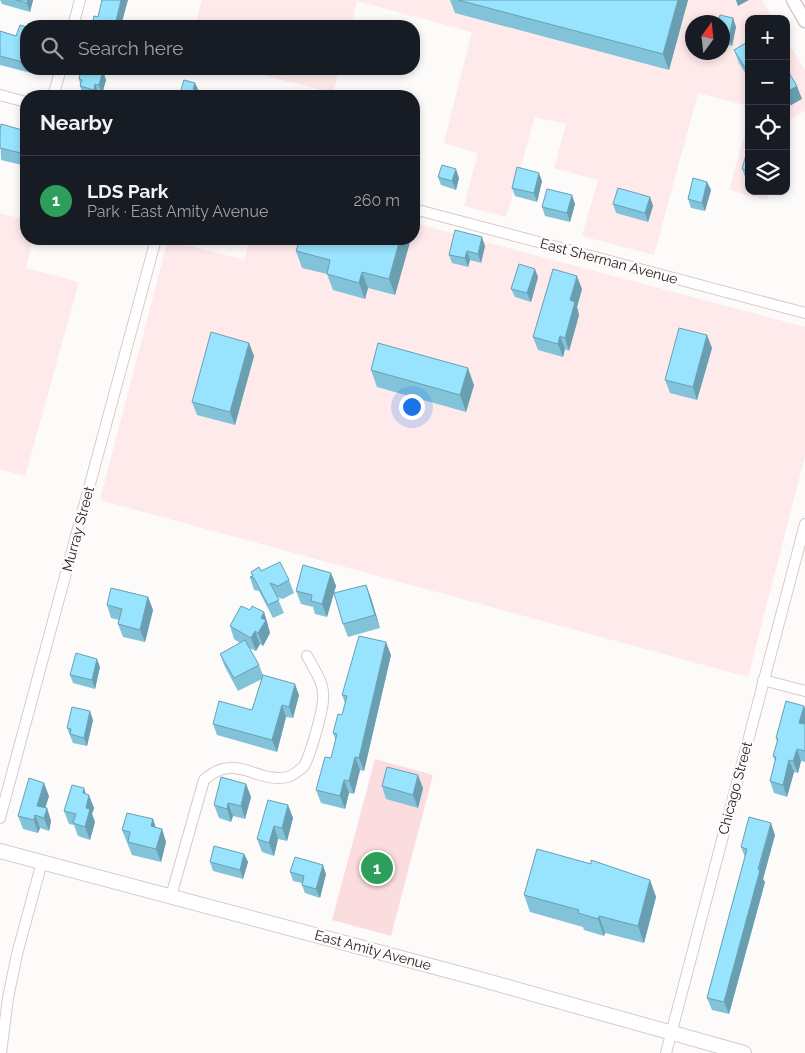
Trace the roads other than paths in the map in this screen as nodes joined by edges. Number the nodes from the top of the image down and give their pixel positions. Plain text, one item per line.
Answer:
1 (80, 0) edge
2 (793, 0) edge
3 (75, 20) edge
4 (805, 21) edge
5 (59, 75) edge
6 (55, 90) edge
7 (0, 95) edge
8 (20, 100) edge
9 (420, 211) edge
10 (154, 245) edge
11 (805, 312) edge
12 (805, 524) edge
13 (307, 656) dead end
14 (763, 680) junction
15 (805, 691) edge
16 (0, 818) edge
17 (0, 851) edge
18 (42, 862) junction
19 (171, 896) junction
20 (671, 1033) junction
21 (1, 1053) edge
22 (666, 1053) edge
23 (744, 1053) edge

1 - 3 street
2 - 4 street
5 - 6 street
7 - 8 street
9 - 11 street, East Sherman Avenue
10 - 16 street, Murray Street
12 - 14 street, Chicago Street
13 - 19 street
14 - 15 street
14 - 20 street, Chicago Street
17 - 18 main road, East Amity Avenue
18 - 19 main road, East Amity Avenue
18 - 21 street
19 - 20 main road, East Amity Avenue
20 - 22 street, Chicago Street
20 - 23 main road, East Amity Avenue

